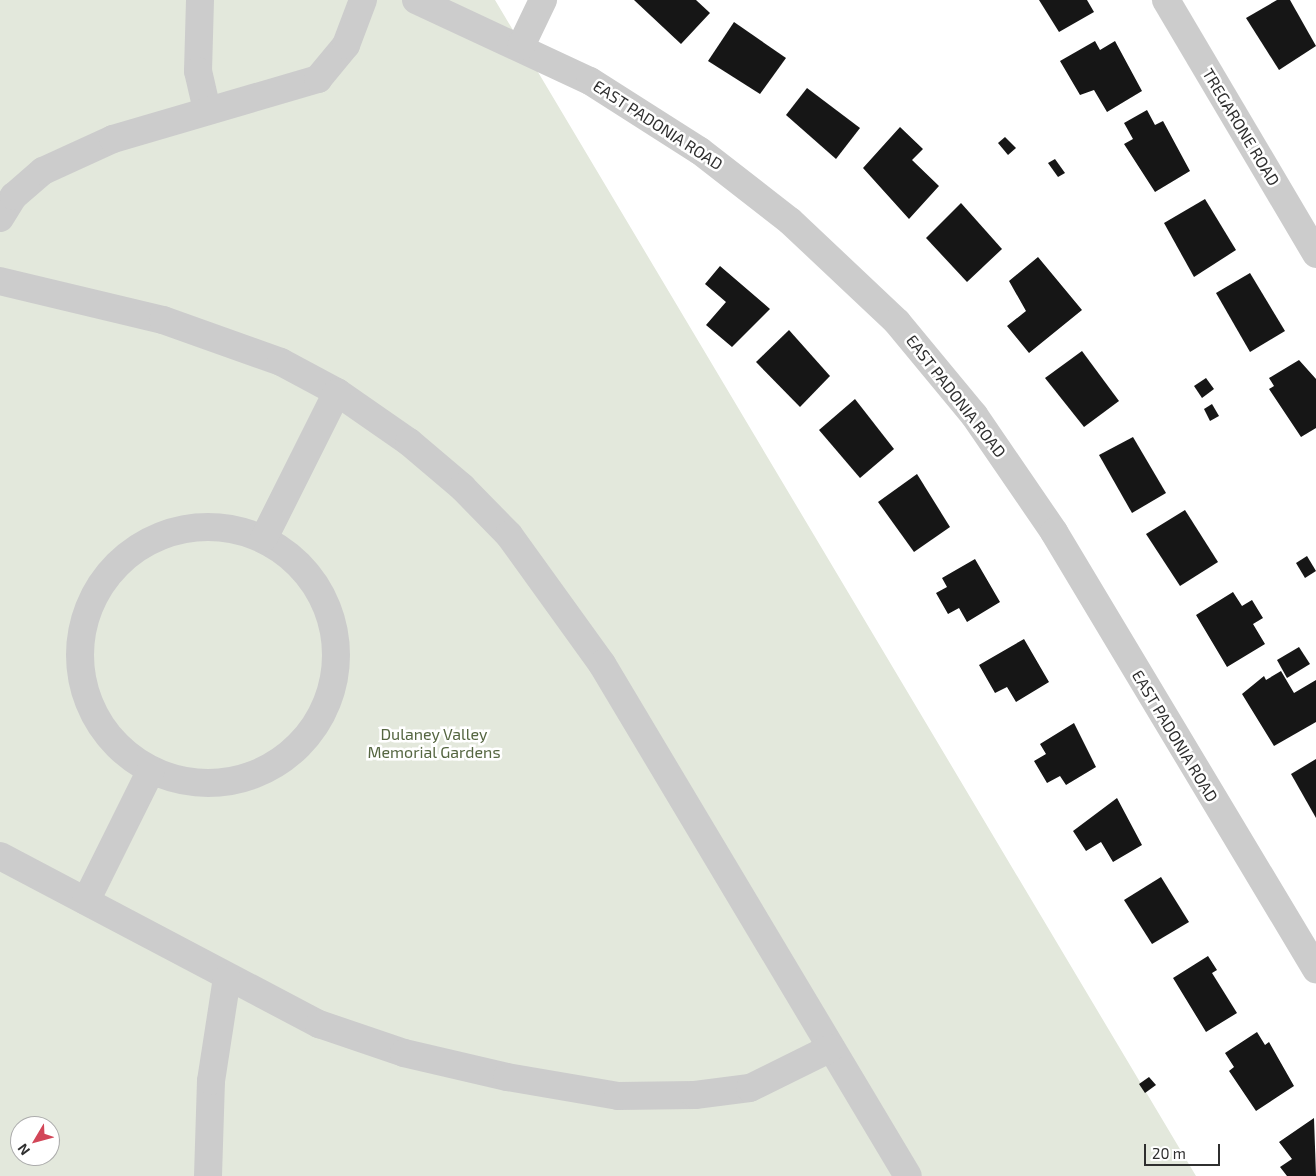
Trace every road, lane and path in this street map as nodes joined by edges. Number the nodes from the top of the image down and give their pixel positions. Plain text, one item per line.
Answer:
1 (200, 0) edge
2 (364, 0) edge
3 (416, 0) edge
4 (543, 0) edge
5 (1166, 0) edge
6 (520, 46) junction
7 (207, 110) junction
8 (0, 218) edge
9 (1316, 254) edge
10 (0, 281) edge
11 (337, 392) junction
12 (264, 538) junction
13 (151, 770) junction
14 (0, 856) edge
15 (86, 901) junction
16 (1316, 969) edge
17 (227, 978) junction
18 (831, 1048) junction
19 (208, 1176) edge
20 (908, 1176) edge

1 - 7 street
2 - 7 street
3 - 6 street, EAST PADONIA ROAD
4 - 6 street
5 - 9 street, TREGARONE ROAD
6 - 16 street, EAST PADONIA ROAD
7 - 8 street
10 - 11 street
11 - 12 street
11 - 18 street
12 - 13 street
12 - 13 street
13 - 15 street
14 - 15 street
15 - 17 street
17 - 18 street
17 - 19 street
18 - 20 street

